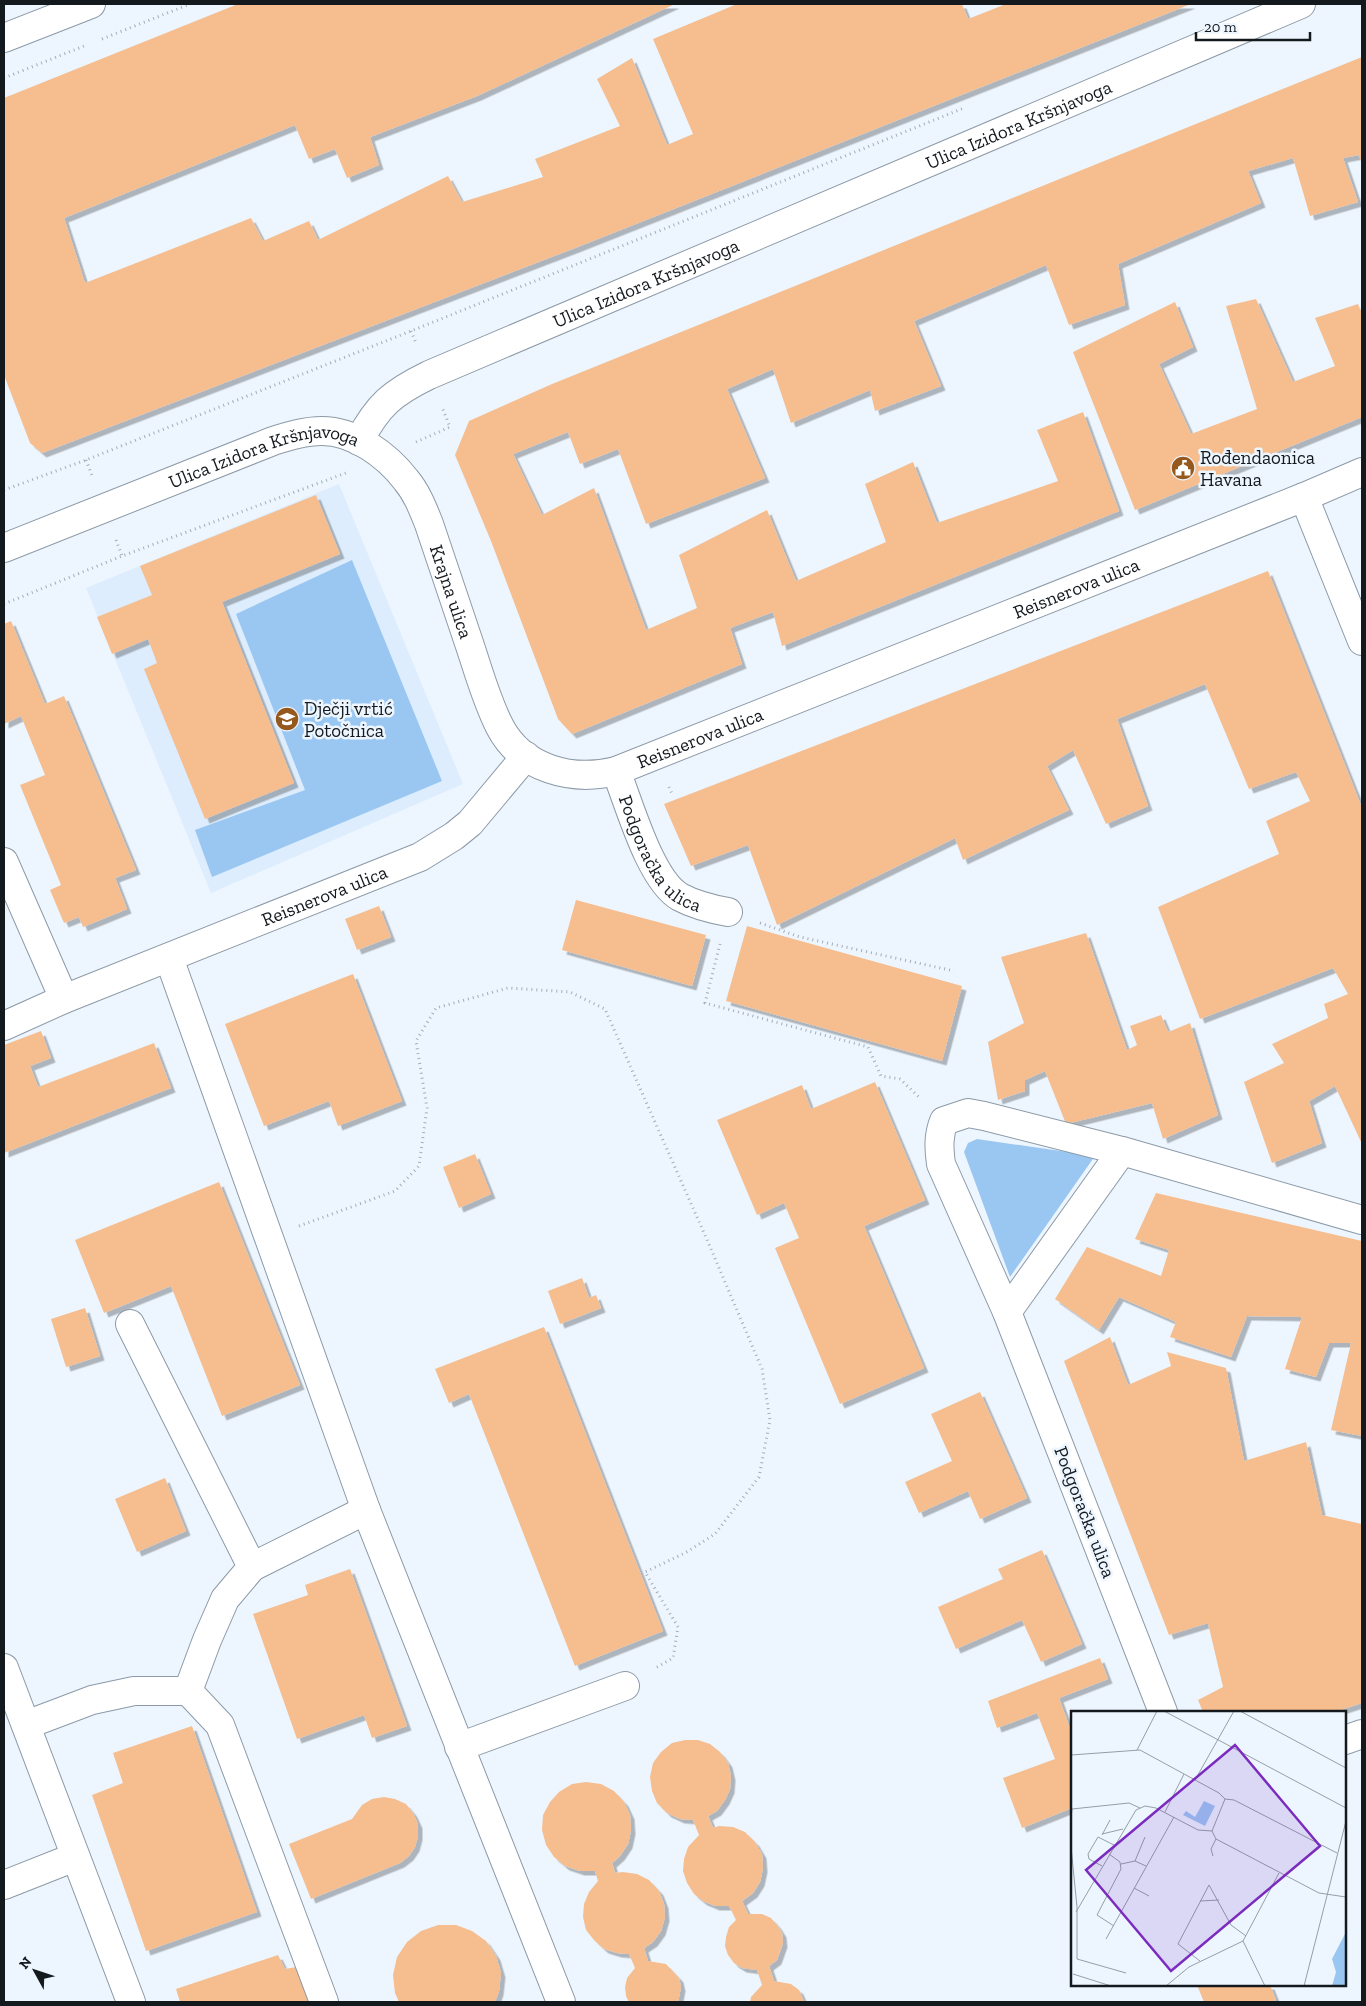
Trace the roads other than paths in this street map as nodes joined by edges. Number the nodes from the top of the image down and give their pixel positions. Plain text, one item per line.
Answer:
1 (91, 4) edge
2 (1301, 4) edge
3 (4, 38) edge
4 (359, 441) junction
5 (1362, 472) edge
6 (1304, 497) junction
7 (4, 547) edge
8 (1362, 641) edge
9 (526, 756) junction
10 (616, 771) junction
11 (4, 862) edge
12 (728, 912) road end
13 (169, 958) junction
14 (64, 999) junction
15 (4, 1026) edge
16 (1122, 1151) junction
17 (1362, 1220) edge
18 (1007, 1312) junction
19 (130, 1324) dead end
20 (366, 1510) junction
21 (252, 1567) junction
22 (4, 1668) edge
23 (625, 1686) road end
24 (188, 1691) junction
25 (1163, 1711) edge
26 (26, 1725) junction
27 (1362, 1734) edge
28 (1346, 1740) edge
29 (459, 1747) junction
30 (75, 1857) junction
31 (4, 1885) edge
32 (131, 2002) edge
33 (324, 2002) edge
34 (561, 2002) edge

1 - 3 street
2 - 4 street, Ulica Izidora Kršnjavoga
4 - 7 street, Ulica Izidora Kršnjavoga
4 - 9 street, Krajna ulica
5 - 6 street, Reisnerova ulica
6 - 8 street
6 - 10 street, Reisnerova ulica
9 - 10 street, Reisnerova ulica
9 - 13 street, Reisnerova ulica
10 - 12 street, Podgoračka ulica
11 - 14 street
13 - 14 street, Reisnerova ulica
13 - 20 street
14 - 15 street, Reisnerova ulica
16 - 17 street
16 - 18 street
16 - 18 street, Podgoračka ulica
18 - 25 street, Podgoračka ulica
19 - 21 street
20 - 21 street
20 - 29 street
21 - 24 street
22 - 26 street
23 - 29 street
24 - 26 street
24 - 33 street
26 - 30 street
27 - 28 street
29 - 34 street
30 - 31 street
30 - 32 street

